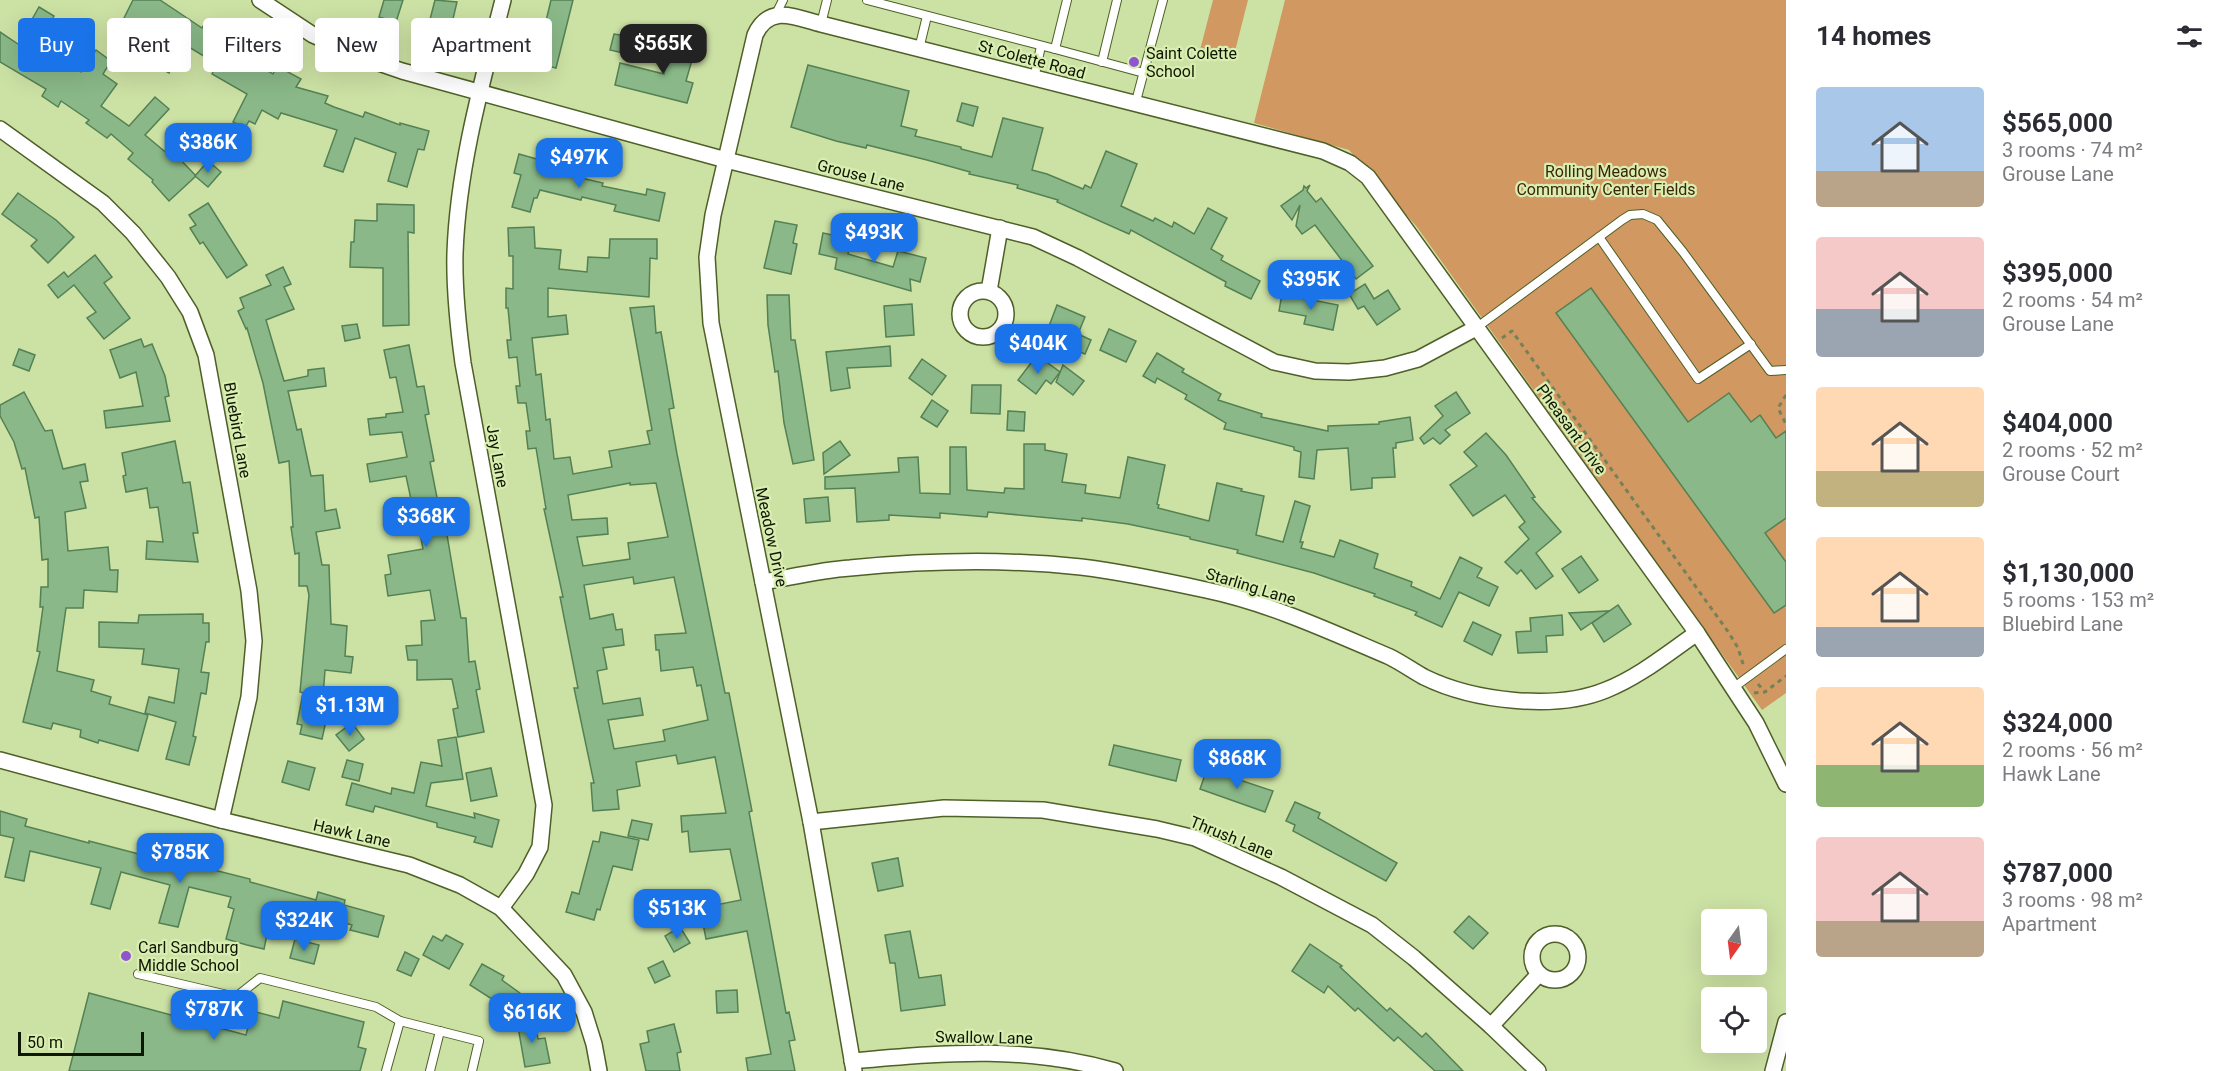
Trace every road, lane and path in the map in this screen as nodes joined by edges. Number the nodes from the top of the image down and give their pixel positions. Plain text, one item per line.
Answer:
1 (260, 0) edge
2 (503, 0) edge
3 (783, 0) edge
4 (827, 0) edge
5 (867, 0) edge
6 (1117, 0) edge
7 (1163, 0) edge
8 (1064, 1) edge
9 (927, 16) junction
10 (772, 17) junction
11 (821, 24) junction
12 (1041, 46) junction
13 (919, 49) junction
14 (1055, 49) junction
15 (1102, 62) junction
16 (1143, 73) junction
17 (1034, 79) junction
18 (479, 93) junction
19 (1135, 105) junction
20 (0, 129) edge
21 (1284, 142) joint
22 (726, 160) junction
23 (1000, 228) junction
24 (1599, 237) junction
25 (989, 291) dead end
26 (1476, 328) junction
27 (1751, 344) junction
28 (1490, 346) junction
29 (1786, 369) edge
30 (1786, 395) edge
31 (1786, 424) edge
32 (763, 582) junction
33 (1697, 633) junction
34 (1786, 649) edge
35 (1751, 675) junction
36 (1786, 676) edge
37 (1733, 688) junction
38 (0, 760) edge
39 (1786, 784) edge
40 (221, 820) junction
41 (811, 822) junction
42 (501, 908) junction
43 (138, 974) dead end
44 (1539, 974) dead end
45 (400, 1021) junction
46 (1786, 1022) edge
47 (1491, 1026) junction
48 (440, 1031) junction
49 (853, 1066) edge
50 (386, 1071) edge
51 (430, 1071) edge
52 (472, 1071) edge
53 (599, 1071) edge
54 (1115, 1071) edge
55 (1538, 1071) edge
56 (1773, 1071) edge

1 - 18 street, Grouse Lane
2 - 18 street, Jay Lane
3 - 10 lane
4 - 11 lane
5 - 9 lane
6 - 15 lane
7 - 16 lane
8 - 14 lane
9 - 12 lane
9 - 13 lane
10 - 11 street, St Colette Road
10 - 22 street, Meadow Drive
11 - 13 street, St Colette Road
12 - 14 lane
12 - 17 lane
13 - 17 street, St Colette Road
14 - 15 lane
15 - 16 lane
16 - 19 lane
17 - 19 street, St Colette Road
18 - 22 street, Grouse Lane
18 - 42 street, Jay Lane
19 - 21 street, St Colette Road
20 - 40 street, Bluebird Lane
21 - 26 street, Pheasant Drive
22 - 23 street, Grouse Lane
22 - 32 street, Meadow Drive
23 - 25 street
23 - 26 street, Grouse Lane
24 - 26 lane
24 - 27 lane
24 - 27 lane
26 - 28 street, Pheasant Drive
27 - 29 lane
28 - 33 street, Pheasant Drive
28 - 35 path
30 - 31 path
32 - 33 street, Starling Lane
32 - 41 street, Meadow Drive
33 - 37 street, Pheasant Drive
34 - 35 lane
35 - 36 path
35 - 37 lane
37 - 39 street, Pheasant Drive
38 - 40 street, Hawk Lane
40 - 42 street, Hawk Lane
41 - 47 street, Thrush Lane
41 - 49 street, Meadow Drive
42 - 53 street, Hawk Lane
43 - 45 lane
44 - 47 street
45 - 48 lane
45 - 50 lane
46 - 56 street
47 - 55 street, Thrush Lane
48 - 51 lane
48 - 52 lane
49 - 54 street, Swallow Lane

